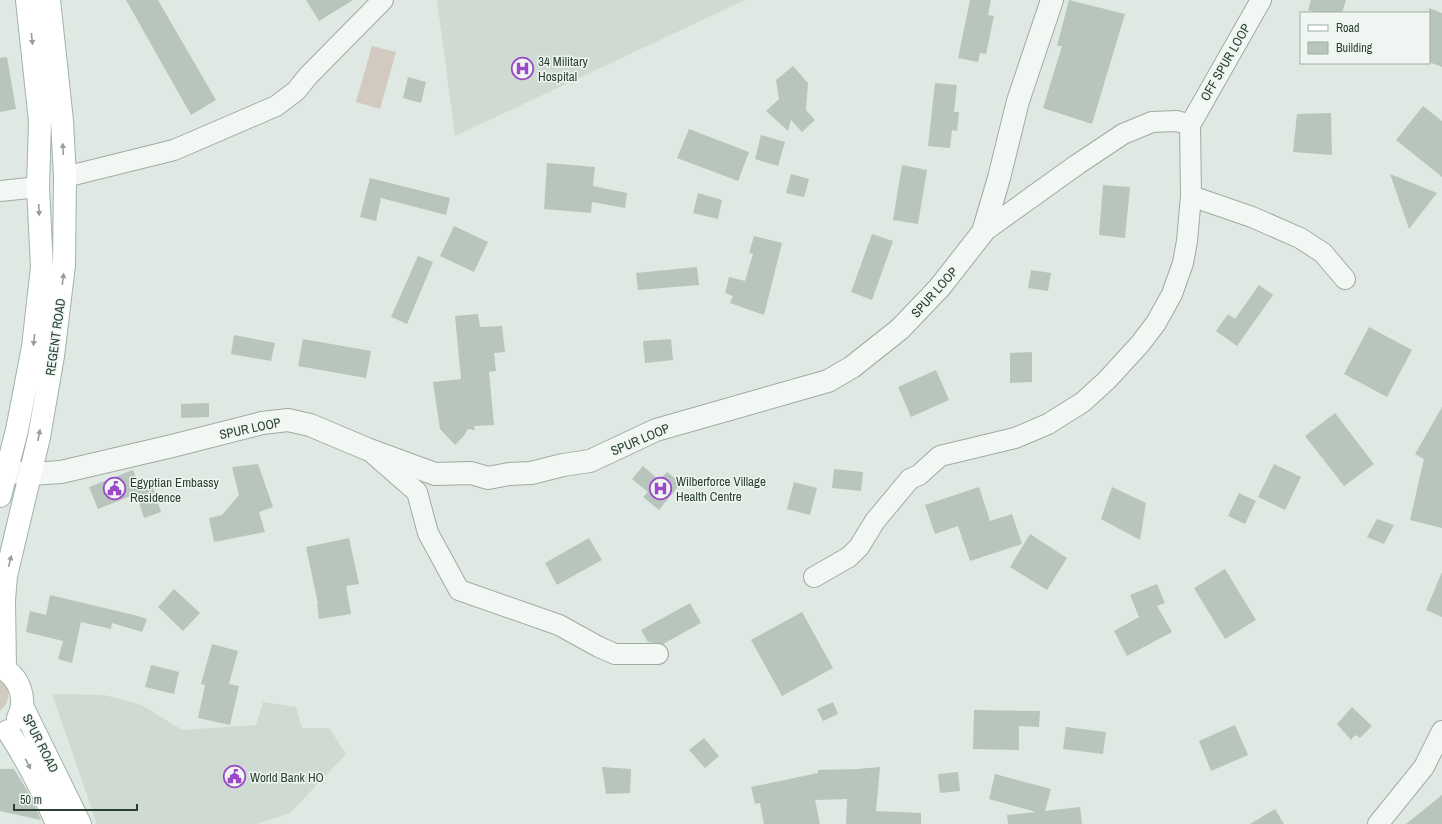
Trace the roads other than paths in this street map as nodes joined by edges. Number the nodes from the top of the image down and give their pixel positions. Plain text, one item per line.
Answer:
1 (27, 0) edge
2 (49, 0) edge
3 (383, 0) edge
4 (1261, 0) edge
5 (1050, 1) edge
6 (1190, 125) junction
7 (65, 177) junction
8 (38, 187) junction
9 (0, 191) edge
10 (1191, 196) junction
11 (983, 232) junction
12 (1345, 279) dead end
13 (367, 449) junction
14 (7, 471) junction
15 (30, 474) junction
16 (0, 496) edge
17 (814, 577) dead end
18 (658, 654) dead end
19 (3, 668) edge
20 (22, 706) junction
21 (1442, 732) edge
22 (4, 733) edge
23 (57, 824) edge
24 (80, 824) edge
25 (1378, 824) edge

1 -> 8 main road, REGENT ROAD
7 -> 2 main road, REGENT ROAD
3 - 7 street
4 - 6 street, OFF SPUR LOOP
5 - 11 street, SPUR LOOP
6 - 10 street
6 - 11 street
15 -> 7 main road, REGENT ROAD
8 - 9 street
8 -> 14 main road, REGENT ROAD
10 - 12 street
10 - 17 street
11 - 13 street, SPUR LOOP
13 - 15 street, SPUR LOOP
13 - 18 street
14 - 15 street, SPUR LOOP
14 - 16 main road, REGENT ROAD
19 -> 15 main road, REGENT ROAD
19 - 20 main road
20 - 22 main road
20 - 24 main road, SPUR ROAD
21 - 25 street
22 -> 23 main road, SPUR ROAD

